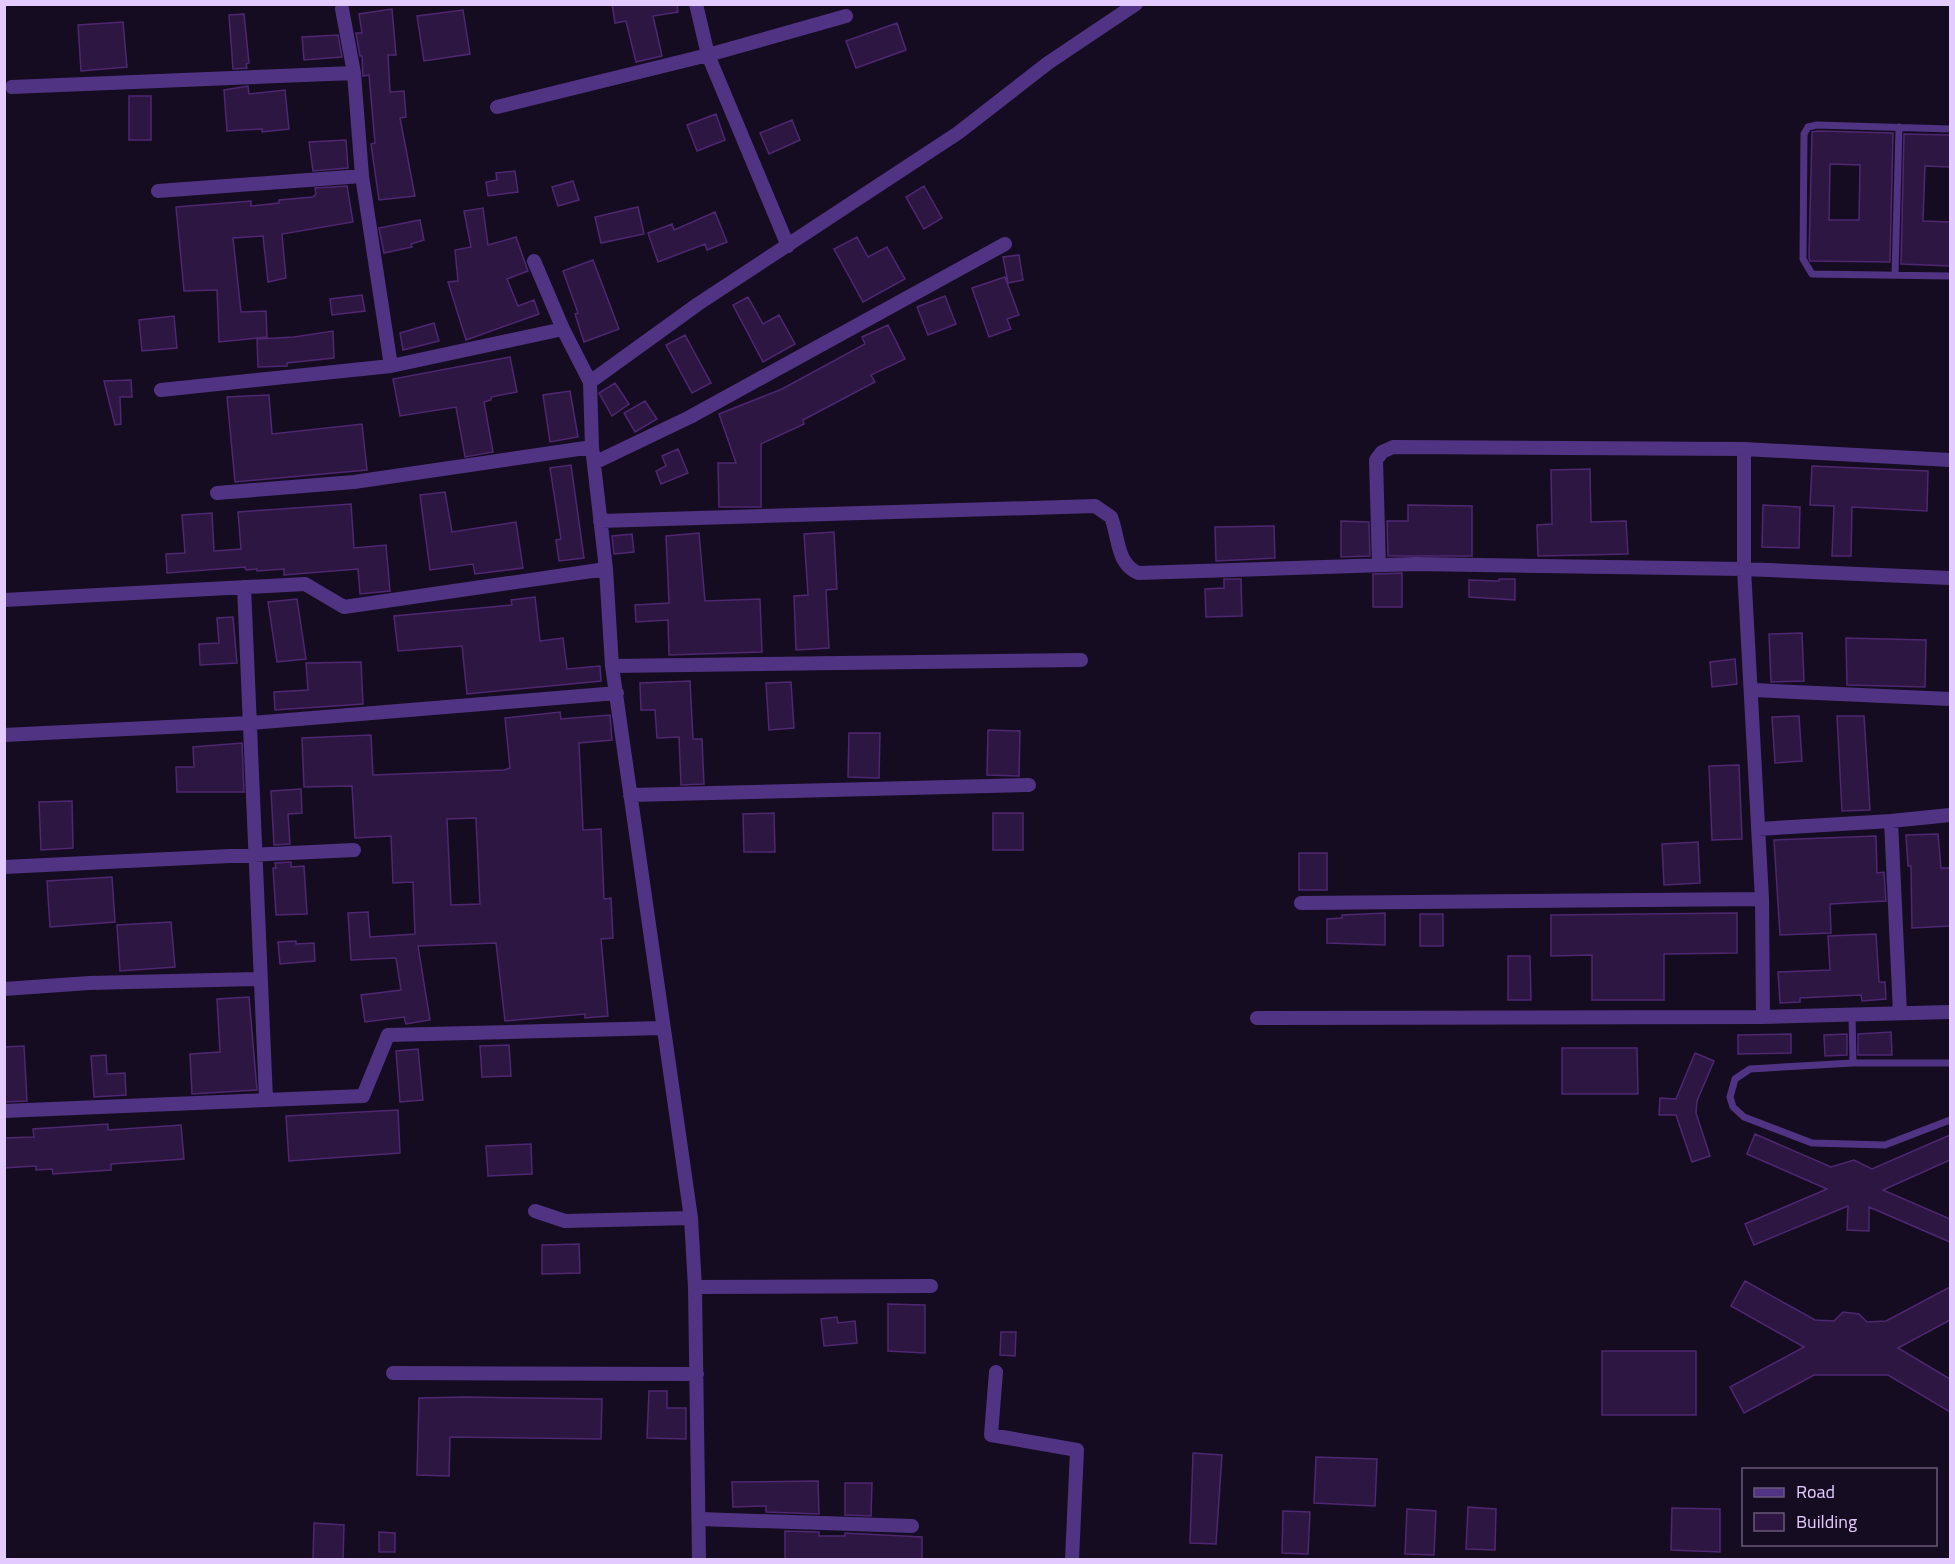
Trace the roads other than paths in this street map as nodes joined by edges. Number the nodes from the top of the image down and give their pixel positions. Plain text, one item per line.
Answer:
1 (696, 4) edge
2 (1136, 4) edge
3 (342, 9) dead end
4 (846, 16) dead end
5 (708, 55) junction
6 (354, 73) junction
7 (12, 87) dead end
8 (497, 107) dead end
9 (1899, 127) junction
10 (1950, 129) edge
11 (362, 176) junction
12 (158, 191) dead end
13 (1005, 244) dead end
14 (788, 246) junction
15 (534, 261) dead end
16 (1895, 275) junction
17 (1950, 276) edge
18 (563, 328) junction
19 (391, 366) junction
20 (590, 382) junction
21 (161, 390) dead end
22 (592, 447) junction
23 (1744, 448) junction
24 (1950, 460) edge
25 (594, 463) junction
26 (217, 493) dead end
27 (600, 521) junction
28 (1379, 565) junction
29 (606, 568) junction
30 (1744, 569) junction
31 (1950, 578) edge
32 (244, 587) junction
33 (4, 600) edge
34 (1081, 660) dead end
35 (612, 666) junction
36 (1753, 690) junction
37 (617, 693) junction
38 (1950, 699) edge
39 (250, 723) junction
40 (4, 735) edge
41 (1029, 785) dead end
42 (630, 795) junction
43 (1950, 815) edge
44 (1892, 821) junction
45 (1758, 829) junction
46 (354, 850) dead end
47 (254, 854) junction
48 (4, 867) edge
49 (1762, 899) junction
50 (1301, 903) dead end
51 (260, 979) junction
52 (4, 989) edge
53 (1950, 1012) edge
54 (1899, 1013) junction
55 (1852, 1015) junction
56 (1763, 1017) junction
57 (1257, 1018) dead end
58 (662, 1028) junction
59 (1853, 1063) junction
60 (1950, 1063) edge
61 (266, 1099) junction
62 (4, 1111) edge
63 (1950, 1120) edge
64 (535, 1211) dead end
65 (692, 1218) junction
66 (931, 1286) dead end
67 (695, 1287) junction
68 (996, 1372) dead end
69 (393, 1373) dead end
70 (697, 1374) junction
71 (699, 1519) junction
72 (912, 1526) dead end
73 (699, 1560) edge
74 (1072, 1560) edge

1 - 5 street
2 - 14 street
3 - 6 street
4 - 5 street
5 - 8 street
5 - 14 street
6 - 7 street
6 - 11 street
9 - 10 lane
9 - 16 lane
9 - 16 lane
11 - 12 street
11 - 19 street
13 - 25 street
14 - 20 street
15 - 18 street
16 - 17 lane
18 - 19 street
18 - 20 street
19 - 21 street
20 - 22 street
22 - 25 street
22 - 26 street
23 - 24 street
23 - 28 street
23 - 30 street
25 - 27 street
27 - 28 street
27 - 29 street
28 - 30 street
29 - 32 street
29 - 35 street
30 - 31 street
30 - 36 street
32 - 33 street
32 - 39 street
34 - 35 street
35 - 37 street
36 - 38 street
36 - 45 street
37 - 39 street
37 - 42 street
39 - 40 street
39 - 47 street
41 - 42 street
42 - 58 street
43 - 44 street
44 - 45 street
44 - 54 street
45 - 49 street
46 - 47 street
47 - 48 street
47 - 51 street
49 - 50 street
49 - 56 street
51 - 52 street
51 - 61 street
53 - 54 street
54 - 55 street
55 - 56 street
55 - 59 lane
56 - 57 street
58 - 61 street
58 - 65 street
59 - 60 lane
59 - 63 lane
61 - 62 street
64 - 65 street
65 - 67 street
66 - 67 street
67 - 70 street
68 - 74 street
69 - 70 street
70 - 71 street
71 - 72 street
71 - 73 street

